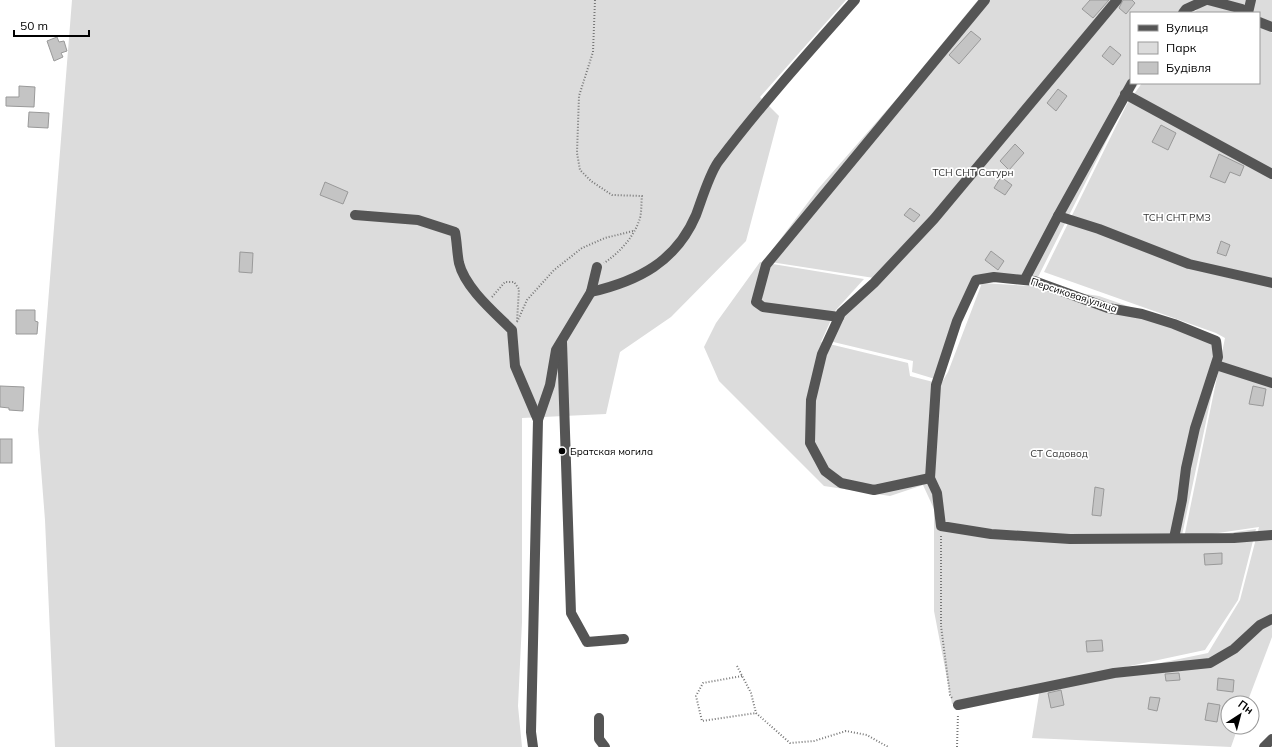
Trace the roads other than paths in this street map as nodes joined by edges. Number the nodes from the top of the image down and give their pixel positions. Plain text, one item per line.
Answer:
1 (855, 0) edge
2 (985, 0) edge
3 (1117, 0) edge
4 (1207, 0) edge
5 (1251, 0) edge
6 (1184, 12) edge
7 (1245, 12) edge
8 (1246, 12) edge
9 (1260, 22) edge
10 (1272, 28) edge
11 (1131, 84) edge
12 (1125, 94) junction
13 (1272, 174) edge
14 (355, 215) dead end
15 (1058, 216) junction
16 (598, 267) road end
17 (1025, 279) junction
18 (1272, 283) edge
19 (591, 292) junction
20 (839, 316) junction
21 (562, 338) junction
22 (1216, 365) junction
23 (1272, 383) edge
24 (538, 420) junction
25 (930, 478) junction
26 (1272, 535) edge
27 (1174, 538) junction
28 (1272, 619) edge
29 (624, 639) dead end
30 (958, 705) road end
31 (599, 718) dead end
32 (1272, 739) edge
33 (533, 747) edge
34 (604, 747) edge
35 (1264, 747) edge

1 - 19 street
2 - 20 street
3 - 20 street
4 - 6 street
4 - 7 street
5 - 8 street
9 - 10 street
11 - 12 street
12 - 13 street
12 - 15 street
14 - 24 street
15 - 17 street
15 - 18 street
16 - 19 street
17 - 22 street, Персиковая улица
17 - 25 street, Персиковая улица
19 - 21 street
20 - 25 street
21 - 24 street
21 - 29 street
22 - 23 street
22 - 27 street
24 - 33 street
25 - 27 street
26 - 27 street
28 - 30 street
31 - 34 street
32 - 35 street

